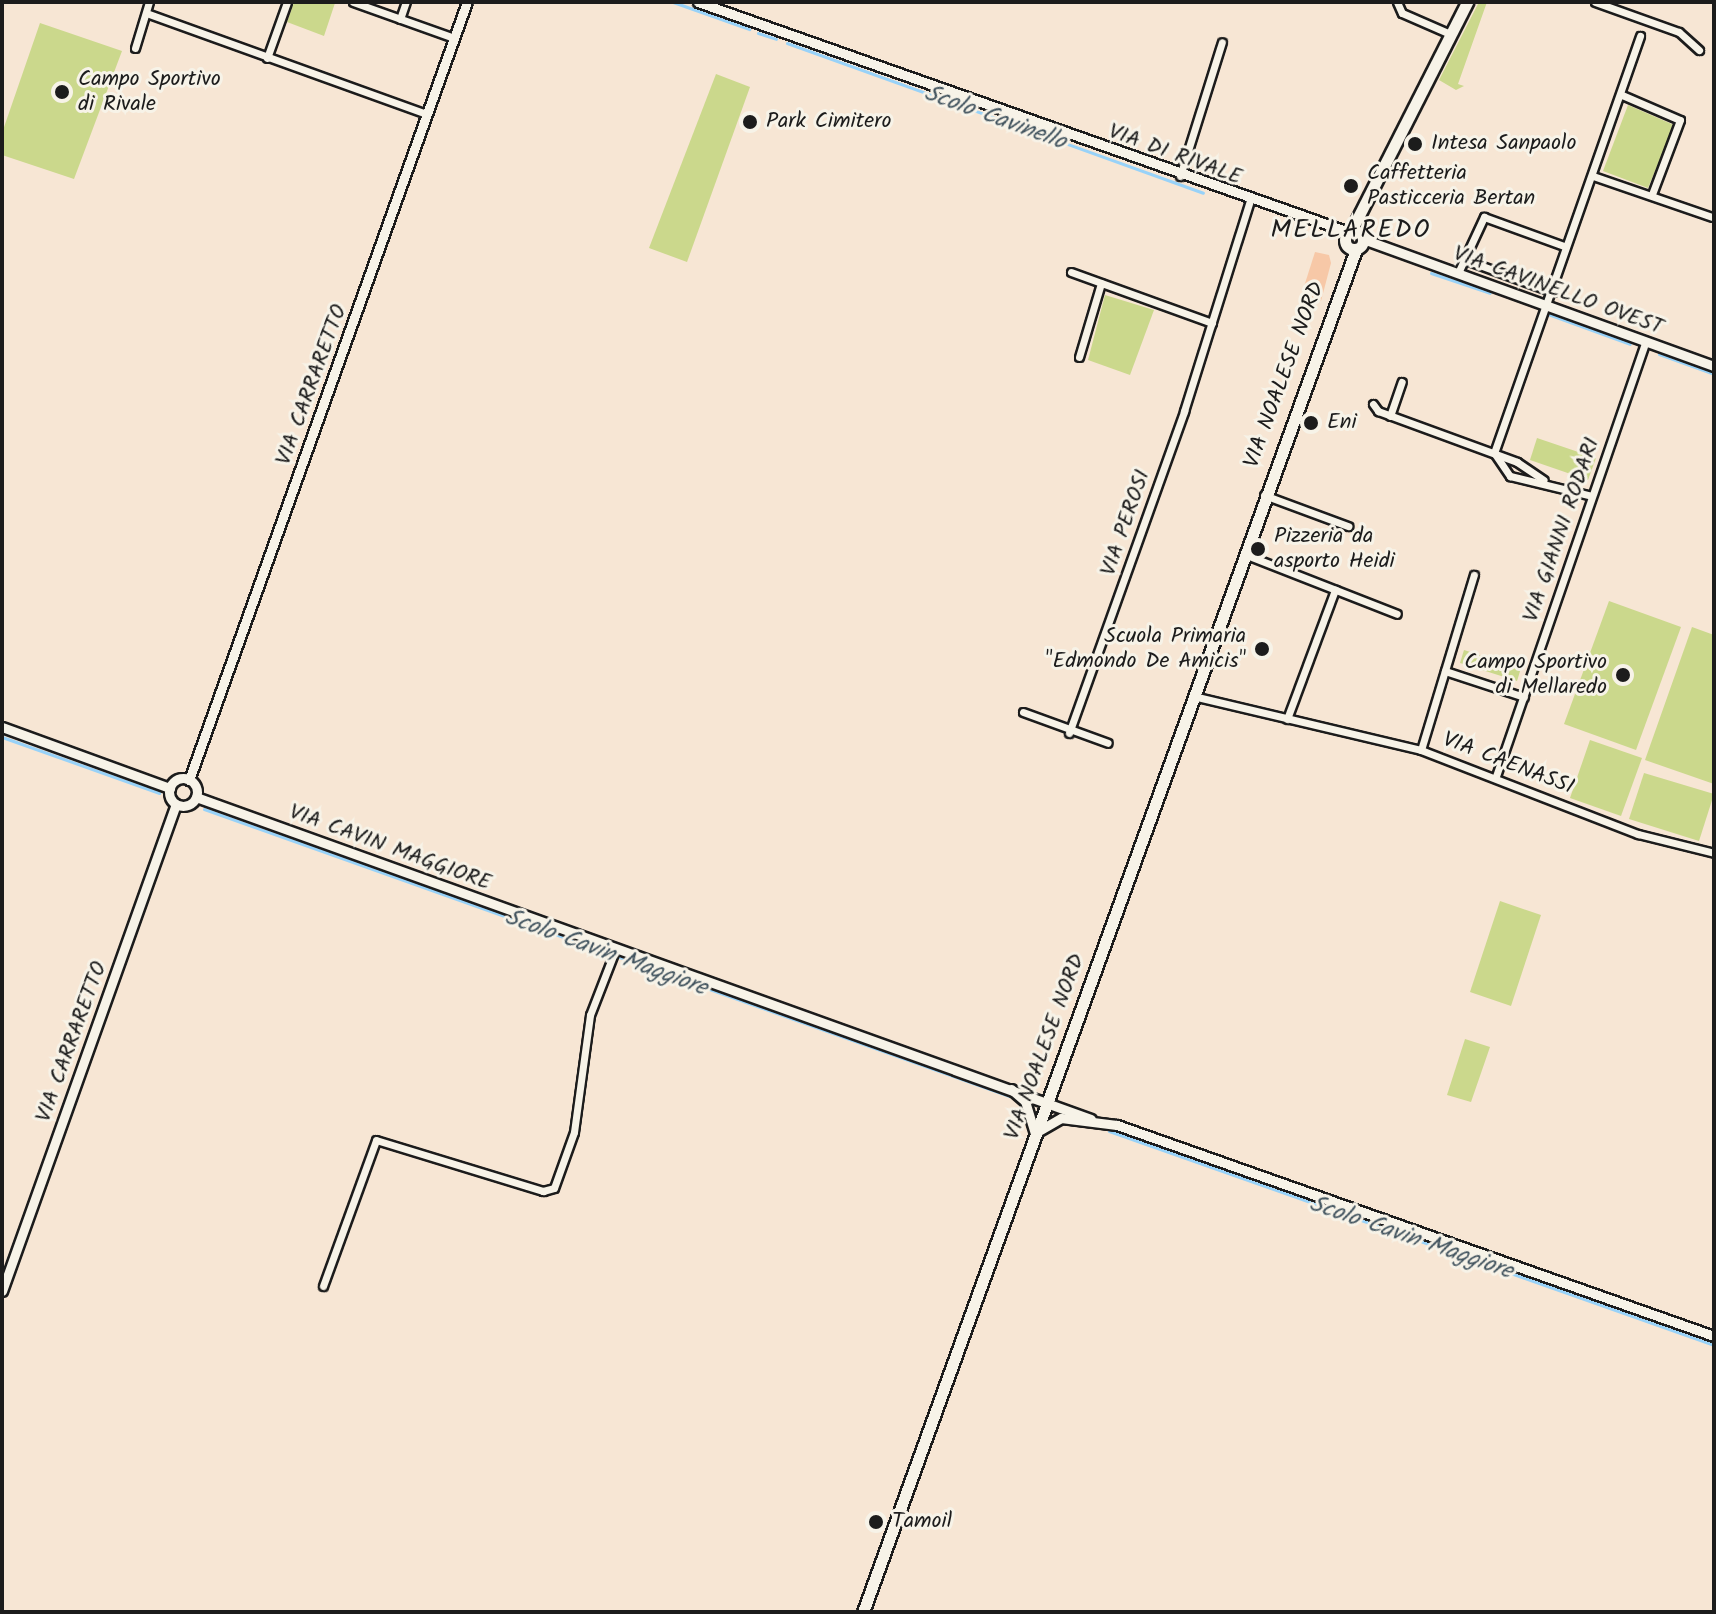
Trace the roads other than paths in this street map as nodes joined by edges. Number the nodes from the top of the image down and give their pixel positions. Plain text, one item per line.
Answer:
1 (149, 2) edge
2 (287, 2) edge
3 (353, 2) edge
4 (406, 2) edge
5 (467, 2) edge
6 (698, 2) edge
7 (1397, 2) edge
8 (1467, 2) edge
9 (1595, 2) edge
10 (149, 14) junction
11 (400, 19) junction
12 (1450, 34) junction
13 (1640, 36) dead end
14 (454, 38) junction
15 (1222, 42) dead end
16 (135, 48) dead end
17 (1699, 50) dead end
18 (267, 58) junction
19 (1622, 95) junction
20 (427, 114) junction
21 (1180, 176) junction
22 (1593, 176) junction
23 (1652, 194) junction
24 (1250, 201) junction
25 (1712, 217) edge
26 (1354, 240) junction
27 (1564, 246) junction
28 (1463, 259) junction
29 (1071, 272) dead end
30 (1458, 273) junction
31 (1101, 283) junction
32 (1553, 292) junction
33 (1547, 305) junction
34 (1212, 323) junction
35 (1646, 341) junction
36 (1079, 357) dead end
37 (1714, 366) edge
38 (1402, 382) dead end
39 (1373, 404) dead end
40 (1390, 416) junction
41 (1494, 453) junction
42 (1544, 480) junction
43 (1264, 495) junction
44 (1592, 496) junction
45 (1348, 526) dead end
46 (1242, 554) junction
47 (1474, 575) dead end
48 (1335, 590) junction
49 (1397, 614) dead end
50 (1445, 671) junction
51 (1192, 695) junction
52 (1524, 697) junction
53 (1023, 712) dead end
54 (1287, 719) junction
55 (2, 727) edge
56 (1069, 733) junction
57 (1108, 743) dead end
58 (1421, 750) junction
59 (1496, 776) junction
60 (189, 780) junction
61 (170, 788) junction
62 (196, 797) junction
63 (176, 804) junction
64 (1714, 853) edge
65 (614, 954) junction
66 (1008, 1087) junction
67 (1025, 1101) junction
68 (1046, 1102) junction
69 (1061, 1118) junction
70 (1091, 1119) junction
71 (1035, 1133) junction
72 (323, 1286) dead end
73 (2, 1291) edge
74 (1714, 1336) edge
75 (863, 1612) edge

1 - 10 street
2 - 18 street
3 - 11 street
4 - 11 street
5 - 14 street, VIA CARRARETTO
6 - 21 street, VIA DI RIVALE
7 - 12 street
8 - 12 main road, VIA NOALESE NORD
9 - 17 street
10 - 16 street
10 - 18 street
11 - 14 street
12 - 26 main road, VIA NOALESE NORD
13 - 19 street
14 - 20 street, VIA CARRARETTO
15 - 21 street
18 - 20 street
19 - 22 street
19 - 23 street
20 - 60 street, VIA CARRARETTO
21 - 24 street, VIA DI RIVALE
22 - 23 street
22 - 27 street
23 - 25 street
24 - 26 street, VIA DI RIVALE
24 - 34 street, VIA PEROSI
26 - 30 street, VIA CAVINELLO OVEST
26 - 43 main road, VIA NOALESE NORD
27 - 28 street
27 - 32 street
28 - 30 street
28 - 32 street
29 - 31 street
30 - 33 street, VIA CAVINELLO OVEST
31 - 34 street
31 - 36 street
32 - 33 street
33 - 35 street, VIA CAVINELLO OVEST
33 - 41 street
34 - 56 street, VIA PEROSI
35 - 37 street, VIA CAVINELLO OVEST
35 - 44 street, VIA GIANNI RODARI
38 - 40 street
39 - 40 street
40 - 41 street
41 - 42 street
41 - 42 street
42 - 44 street
43 - 45 street, VIA NOALESE NORD
43 - 46 main road, VIA NOALESE NORD
44 - 52 street, VIA GIANNI RODARI
46 - 48 street
46 - 51 main road, VIA NOALESE NORD
47 - 50 street
48 - 49 street
48 - 54 street
50 - 52 street
50 - 58 street
51 - 54 street, VIA CAENASSI
51 - 68 main road, VIA NOALESE NORD
52 - 59 street, VIA GIANNI RODARI
53 - 56 street
54 - 58 street, VIA CAENASSI
55 - 61 street
56 - 57 street
58 - 59 street, VIA CAENASSI
59 - 64 street, VIA CAENASSI
60 - 61 street
60 - 62 street
61 - 63 street
62 - 63 street
62 - 65 street, VIA CAVIN MAGGIORE
63 - 73 street, VIA CARRARETTO
65 - 66 street, VIA CAVIN MAGGIORE
65 - 72 street
66 - 67 street, VIA CAVIN MAGGIORE
66 - 68 street, VIA CAVIN MAGGIORE
67 - 68 street, VIA CAVIN MAGGIORE
67 - 71 street
68 - 69 street, VIA CAVIN MAGGIORE
68 - 70 street, VIA CAVIN MAGGIORE
68 - 71 main road, VIA NOALESE NORD
69 - 70 street, VIA CAVIN MAGGIORE
69 - 71 street
70 - 74 street, VIA CAVIN MAGGIORE
71 - 75 main road, VIA NOALESE NORD

